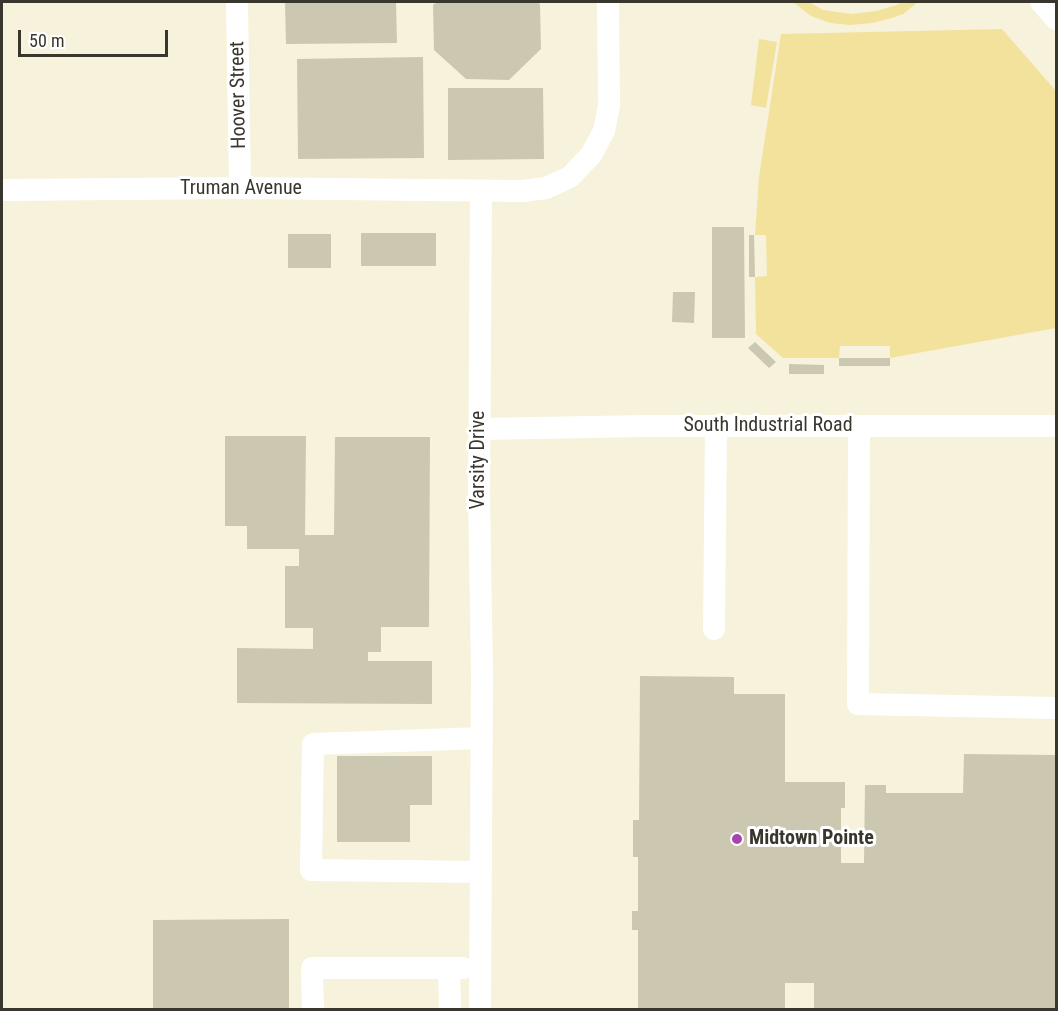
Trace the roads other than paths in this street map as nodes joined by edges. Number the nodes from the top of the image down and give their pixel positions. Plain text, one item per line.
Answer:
1 (237, 2) edge
2 (594, 2) edge
3 (608, 2) edge
4 (622, 2) edge
5 (1041, 2) edge
6 (1056, 19) edge
7 (609, 106) junction
8 (240, 188) junction
9 (2, 190) edge
10 (481, 191) junction
11 (716, 426) junction
12 (858, 426) junction
13 (1056, 426) edge
14 (480, 429) junction
15 (714, 629) dead end
16 (1056, 708) edge
17 (482, 738) junction
18 (481, 872) junction
19 (449, 968) junction
20 (480, 968) junction
21 (312, 1010) edge
22 (450, 1010) edge
23 (480, 1010) edge

1 - 8 street, Hoover Street
2 - 7 street
3 - 7 street
4 - 7 street
5 - 6 street
7 - 10 street
8 - 9 street, Truman Avenue
8 - 10 street, Truman Avenue
10 - 14 street, Varsity Drive
11 - 12 street, South Industrial Road
11 - 14 street, South Industrial Road
11 - 15 street
12 - 13 street, South Industrial Road
12 - 16 street
14 - 17 street, Varsity Drive
17 - 18 street, Varsity Drive
17 - 18 street
18 - 20 street, Varsity Drive
19 - 20 street
19 - 21 street
19 - 22 street
20 - 23 street, Varsity Drive

